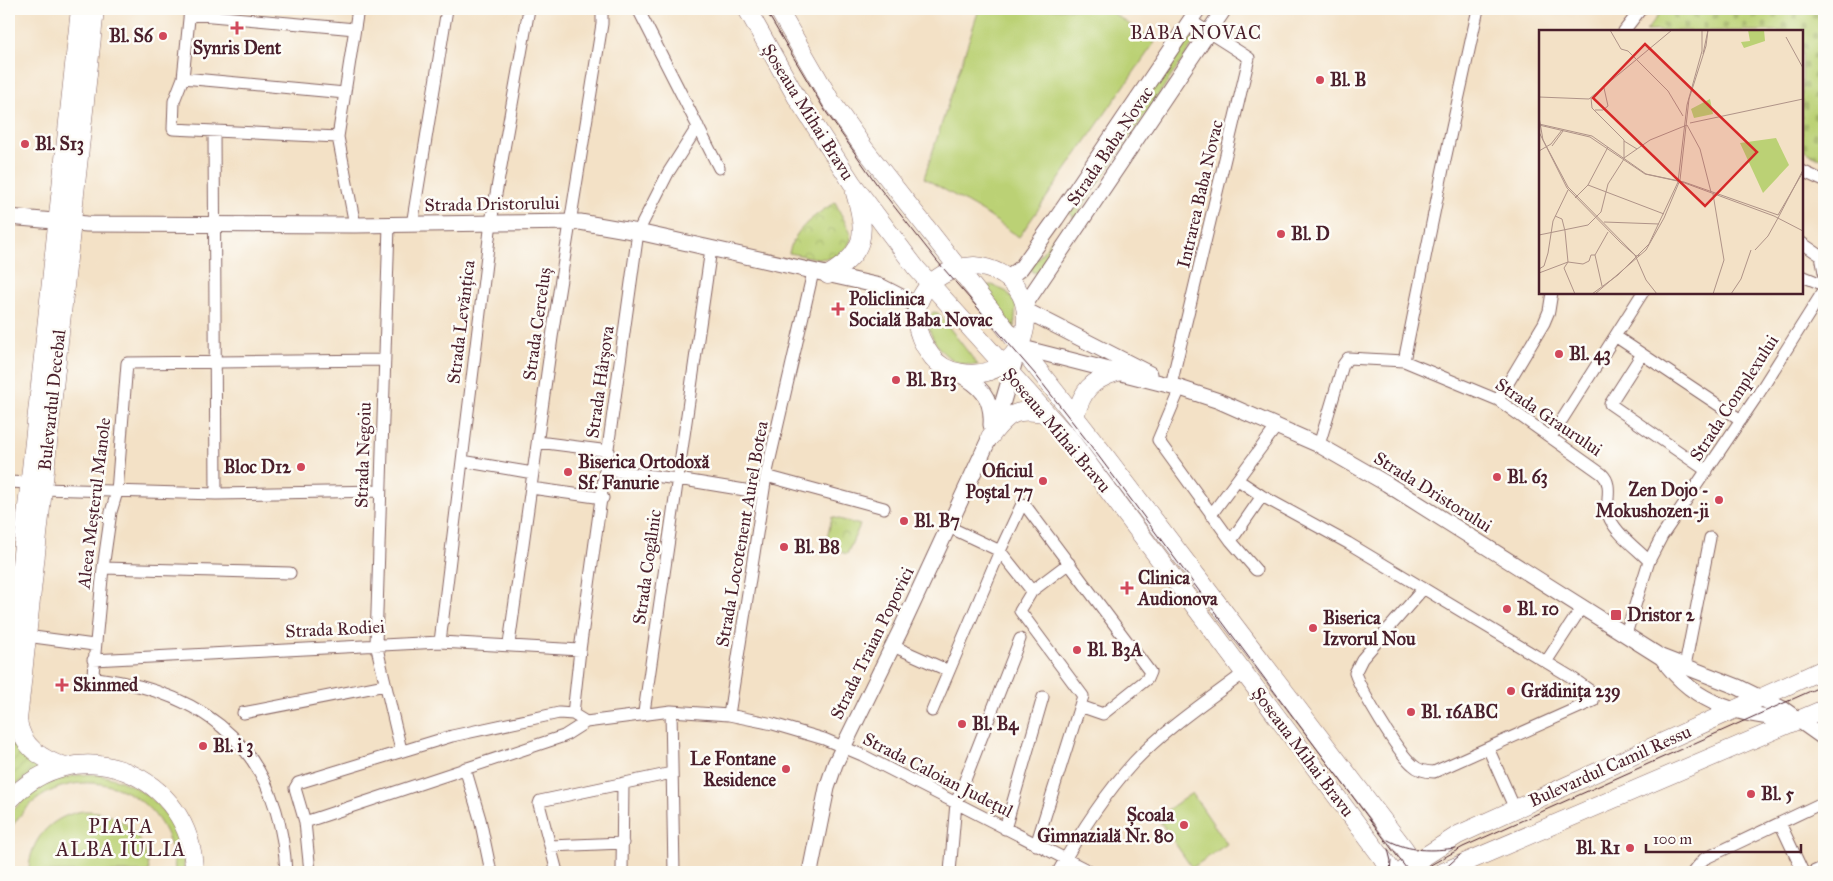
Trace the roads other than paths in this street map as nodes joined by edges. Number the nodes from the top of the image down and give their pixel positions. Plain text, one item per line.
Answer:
1 (80, 9) edge
2 (95, 9) edge
3 (358, 9) edge
4 (447, 9) edge
5 (529, 9) edge
6 (602, 9) edge
7 (638, 9) edge
8 (747, 9) edge
9 (778, 9) edge
10 (1224, 9) edge
11 (1478, 9) edge
12 (1641, 9) edge
13 (189, 12) edge
14 (1195, 15) edge
15 (355, 29) junction
16 (1625, 30) edge
17 (1209, 32) junction
18 (183, 78) junction
19 (345, 93) junction
20 (698, 126) junction
21 (214, 132) junction
22 (338, 137) junction
23 (719, 168) dead end
24 (1803, 171) edge
25 (1824, 181) edge
26 (852, 183) junction
27 (9, 217) edge
28 (571, 221) junction
29 (491, 222) junction
30 (65, 223) junction
31 (216, 224) junction
32 (354, 225) junction
33 (390, 225) junction
34 (412, 225) junction
35 (638, 232) junction
36 (1803, 244) edge
37 (711, 249) junction
38 (958, 268) junction
39 (1824, 272) edge
40 (821, 274) junction
41 (1803, 276) edge
42 (1007, 279) junction
43 (929, 284) junction
44 (1824, 285) edge
45 (1824, 290) edge
46 (1552, 294) edge
47 (1642, 294) edge
48 (917, 305) junction
49 (1026, 307) junction
50 (1616, 336) junction
51 (1019, 347) junction
52 (1642, 354) junction
53 (384, 360) junction
54 (1404, 361) junction
55 (215, 363) junction
56 (1006, 369) junction
57 (1117, 372) junction
58 (957, 373) junction
59 (1176, 387) junction
60 (1498, 400) junction
61 (1047, 414) junction
62 (1075, 416) junction
63 (1741, 420) junction
64 (1277, 426) junction
65 (990, 437) junction
66 (1551, 437) junction
67 (538, 442) junction
68 (1319, 446) junction
69 (609, 451) junction
70 (462, 461) junction
71 (606, 470) junction
72 (1707, 471) junction
73 (533, 473) junction
74 (766, 476) junction
75 (678, 479) junction
76 (1238, 480) junction
77 (9, 482) edge
78 (36, 486) junction
79 (531, 488) junction
80 (379, 491) junction
81 (117, 492) junction
82 (763, 493) junction
83 (216, 494) junction
84 (1262, 496) junction
85 (603, 498) junction
86 (884, 508) dead end
87 (1211, 515) junction
88 (949, 526) junction
89 (1710, 538) dead end
90 (1231, 541) junction
91 (1000, 551) junction
92 (1649, 561) junction
93 (1069, 563) junction
94 (103, 568) junction
95 (1256, 570) dead end
96 (290, 574) dead end
97 (1423, 589) junction
98 (1032, 591) junction
99 (1582, 606) junction
100 (1626, 634) junction
101 (26, 636) junction
102 (1020, 639) dead end
103 (440, 642) junction
104 (376, 644) junction
105 (509, 644) junction
106 (94, 645) junction
107 (893, 646) junction
108 (580, 650) junction
109 (1661, 657) junction
110 (93, 660) junction
111 (1546, 662) junction
112 (1685, 666) junction
113 (1824, 669) edge
114 (949, 671) junction
115 (1244, 673) junction
116 (9, 676) edge
117 (385, 685) junction
118 (1043, 697) dead end
119 (1761, 698) junction
120 (1080, 706) junction
121 (1824, 709) edge
122 (671, 711) junction
123 (932, 711) dead end
124 (1732, 711) junction
125 (644, 712) junction
126 (243, 713) dead end
127 (573, 714) junction
128 (729, 715) junction
129 (1799, 720) junction
130 (586, 722) junction
131 (1824, 738) edge
132 (842, 747) junction
133 (1488, 748) junction
134 (401, 750) junction
135 (66, 767) junction
136 (465, 768) junction
137 (672, 773) junction
138 (623, 783) junction
139 (9, 801) edge
140 (1824, 802) edge
141 (956, 803) junction
142 (1515, 809) junction
143 (305, 822) junction
144 (1780, 823) junction
145 (1005, 829) junction
146 (1393, 833) junction
147 (1451, 839) junction
148 (623, 843) junction
149 (1036, 845) junction
150 (550, 846) junction
151 (1374, 847) junction
152 (1065, 860) junction
153 (1461, 865) junction
154 (1824, 866) edge
155 (1412, 869) edge
156 (194, 872) edge
157 (286, 872) edge
158 (310, 872) edge
159 (491, 872) edge
160 (557, 872) edge
161 (622, 872) edge
162 (674, 872) edge
163 (810, 872) edge
164 (950, 872) edge
165 (1058, 872) edge
166 (1091, 872) edge
167 (1393, 872) edge
168 (1443, 872) edge
169 (1693, 872) edge
170 (1804, 872) edge
171 (1813, 872) edge

1 - 30 main road, Bulevardul Decebal
2 - 30 main road, Bulevardul Decebal
3 - 15 street
4 - 34 street
5 - 29 street, Strada Levănțica
6 - 28 street, Strada Cerceluș
7 - 20 street
8 - 26 main road, Șoseaua Mihai Bravu
9 - 38 main road, Șoseaua Mihai Bravu
10 - 17 street, Strada Baba Novac
11 - 54 street
12 - 16 street
13 - 15 street
13 - 18 street
14 - 17 street
14 - 42 street, Strada Baba Novac
15 - 19 street
17 - 49 street, Strada Baba Novac
17 - 59 street, Intrarea Baba Novac
18 - 19 street
18 - 21 street
19 - 22 street
20 - 23 street
20 - 35 street, Strada Hârșova
21 - 22 street
21 - 31 street
22 - 32 street
24 - 25 street
26 - 40 main road
26 - 43 main road, Șoseaua Mihai Bravu
27 - 30 street, Strada Dristorului
28 - 29 street, Strada Dristorului
28 - 35 street, Strada Dristorului
28 - 67 street, Strada Cerceluș
29 - 34 street, Strada Dristorului
29 - 70 street, Strada Levănțica
30 - 31 street, Strada Dristorului
30 - 78 main road, Bulevardul Decebal
31 - 32 street, Strada Dristorului
31 - 55 street
32 - 33 street, Strada Dristorului
33 - 34 street, Strada Dristorului
33 - 53 street, Strada Negoiu
35 - 37 street, Strada Dristorului
35 - 69 street, Strada Hârșova
36 - 39 street
37 - 40 street, Strada Dristorului
37 - 75 street, Strada Cogâlnic
38 - 42 main road
38 - 43 main road
38 - 51 main road, Șoseaua Mihai Bravu
40 - 48 street, Strada Dristorului
40 - 74 street, Strada Locotenent Aurel Botea
41 - 44 street
42 - 49 main road
43 - 48 main road
43 - 56 main road, Șoseaua Mihai Bravu
45 - 63 street, Strada Complexului
46 - 60 street
47 - 50 street
48 - 58 main road
49 - 51 main road
49 - 59 street, Strada Dristorului
50 - 52 street
50 - 66 street
51 - 56 main road
51 - 57 street, Strada Dristorului
51 - 62 main road, Șoseaua Mihai Bravu
52 - 63 street
52 - 72 street
53 - 55 street, Aleea Meșterul Manole
53 - 80 street, Strada Negoiu
54 - 60 street, Strada Graurului
54 - 68 street, Strada Graurului
55 - 81 street, Aleea Meșterul Manole
55 - 83 street
56 - 58 main road
56 - 61 main road, Șoseaua Mihai Bravu
56 - 65 street, Strada Traian Popovici
57 - 59 street, Strada Dristorului
57 - 62 main road
58 - 65 street, Strada Traian Popovici
59 - 64 street, Strada Dristorului
59 - 87 street
60 - 66 street, Strada Graurului
61 - 65 main road
61 - 115 main road, Șoseaua Mihai Bravu
62 - 146 main road, Șoseaua Mihai Bravu
63 - 72 street, Strada Complexului
64 - 68 street, Strada Dristorului
64 - 76 street
65 - 88 street, Strada Traian Popovici
66 - 92 street, Strada Graurului
67 - 69 street
67 - 73 street, Strada Cerceluș
68 - 99 street, Strada Dristorului
69 - 71 street, Strada Hârșova
70 - 73 street
70 - 103 street, Strada Levănțica
71 - 75 street
71 - 85 street, Strada Hârșova
72 - 92 street, Strada Complexului
73 - 79 street, Strada Cerceluș
74 - 82 street, Strada Locotenent Aurel Botea
74 - 86 street
75 - 82 street
75 - 125 street, Strada Cogâlnic
76 - 84 street
76 - 87 street
77 - 78 street
78 - 81 street
78 - 101 main road, Bulevardul Decebal
78 - 116 main road, Bulevardul Decebal
79 - 85 street
79 - 105 street, Strada Cerceluș
80 - 83 street
80 - 104 street, Strada Negoiu
81 - 83 street
81 - 94 street, Aleea Meșterul Manole
82 - 128 street, Strada Locotenent Aurel Botea
84 - 90 street
84 - 97 street
85 - 108 street, Strada Hârșova
87 - 90 street
88 - 91 street
88 - 107 street, Strada Traian Popovici
89 - 112 street
90 - 95 street
91 - 93 street
91 - 98 street
91 - 114 street
92 - 100 street, Strada Complexului
93 - 98 street
93 - 120 street
94 - 96 street
94 - 106 street, Aleea Meșterul Manole
97 - 111 street
97 - 133 street
98 - 120 street
99 - 100 street, Strada Dristorului
99 - 111 street
100 - 109 street, Strada Dristorului
101 - 106 street
101 - 135 main road, Bulevardul Decebal
102 - 141 street
103 - 104 street, Strada Rodiei
103 - 105 street, Strada Rodiei
104 - 110 street, Strada Rodiei
104 - 117 street, Strada Negoiu
105 - 108 street, Strada Rodiei
106 - 110 street, Aleea Meșterul Manole
107 - 114 street
107 - 132 street, Strada Traian Popovici
108 - 127 street, Strada Hârșova
109 - 112 street, Strada Dristorului
109 - 124 street, Strada Dristorului
110 - 157 street, Aleea Meșterul Manole
111 - 133 street
112 - 119 street, Strada Dristorului
113 - 119 main road, Bulevardul Camil Ressu
114 - 123 street
115 - 151 main road, Șoseaua Mihai Bravu
115 - 152 street
117 - 126 street
117 - 134 street, Strada Negoiu
118 - 145 street
119 - 124 main road, Bulevardul Camil Ressu
119 - 129 street, Strada Dristorului
120 - 149 street
121 - 129 main road, Bulevardul Camil Ressu
122 - 125 street, Strada Caloian Județul
122 - 128 street, Strada Caloian Județul
122 - 137 street
124 - 129 street, Strada Dristorului
124 - 142 main road, Bulevardul Camil Ressu
125 - 130 street, Strada Caloian Județul
127 - 130 street
127 - 134 street
128 - 132 street, Strada Caloian Județul
129 - 131 street
129 - 153 main road, Bulevardul Camil Ressu
130 - 136 street, Strada Caloian Județul
132 - 141 street, Strada Caloian Județul
132 - 163 street, Strada Traian Popovici
133 - 142 street
134 - 143 street
135 - 139 main road
135 - 156 main road
136 - 143 street, Strada Caloian Județul
136 - 159 street
137 - 138 street
137 - 162 street
138 - 148 street
138 - 150 street
140 - 144 street
141 - 145 street, Strada Caloian Județul
141 - 164 street
142 - 147 main road, Bulevardul Camil Ressu
143 - 158 street
144 - 169 street
144 - 170 street
145 - 149 street, Strada Caloian Județul
146 - 151 main road
146 - 155 main road, Șoseaua Mihai Bravu
147 - 153 main road
147 - 155 main road, Bulevardul Camil Ressu
148 - 150 street
148 - 161 street
149 - 152 street, Strada Caloian Județul
150 - 160 street
151 - 167 main road, Șoseaua Mihai Bravu
152 - 165 street
152 - 166 street, Strada Caloian Județul
153 - 168 main road, Bulevardul Camil Ressu
154 - 171 street

